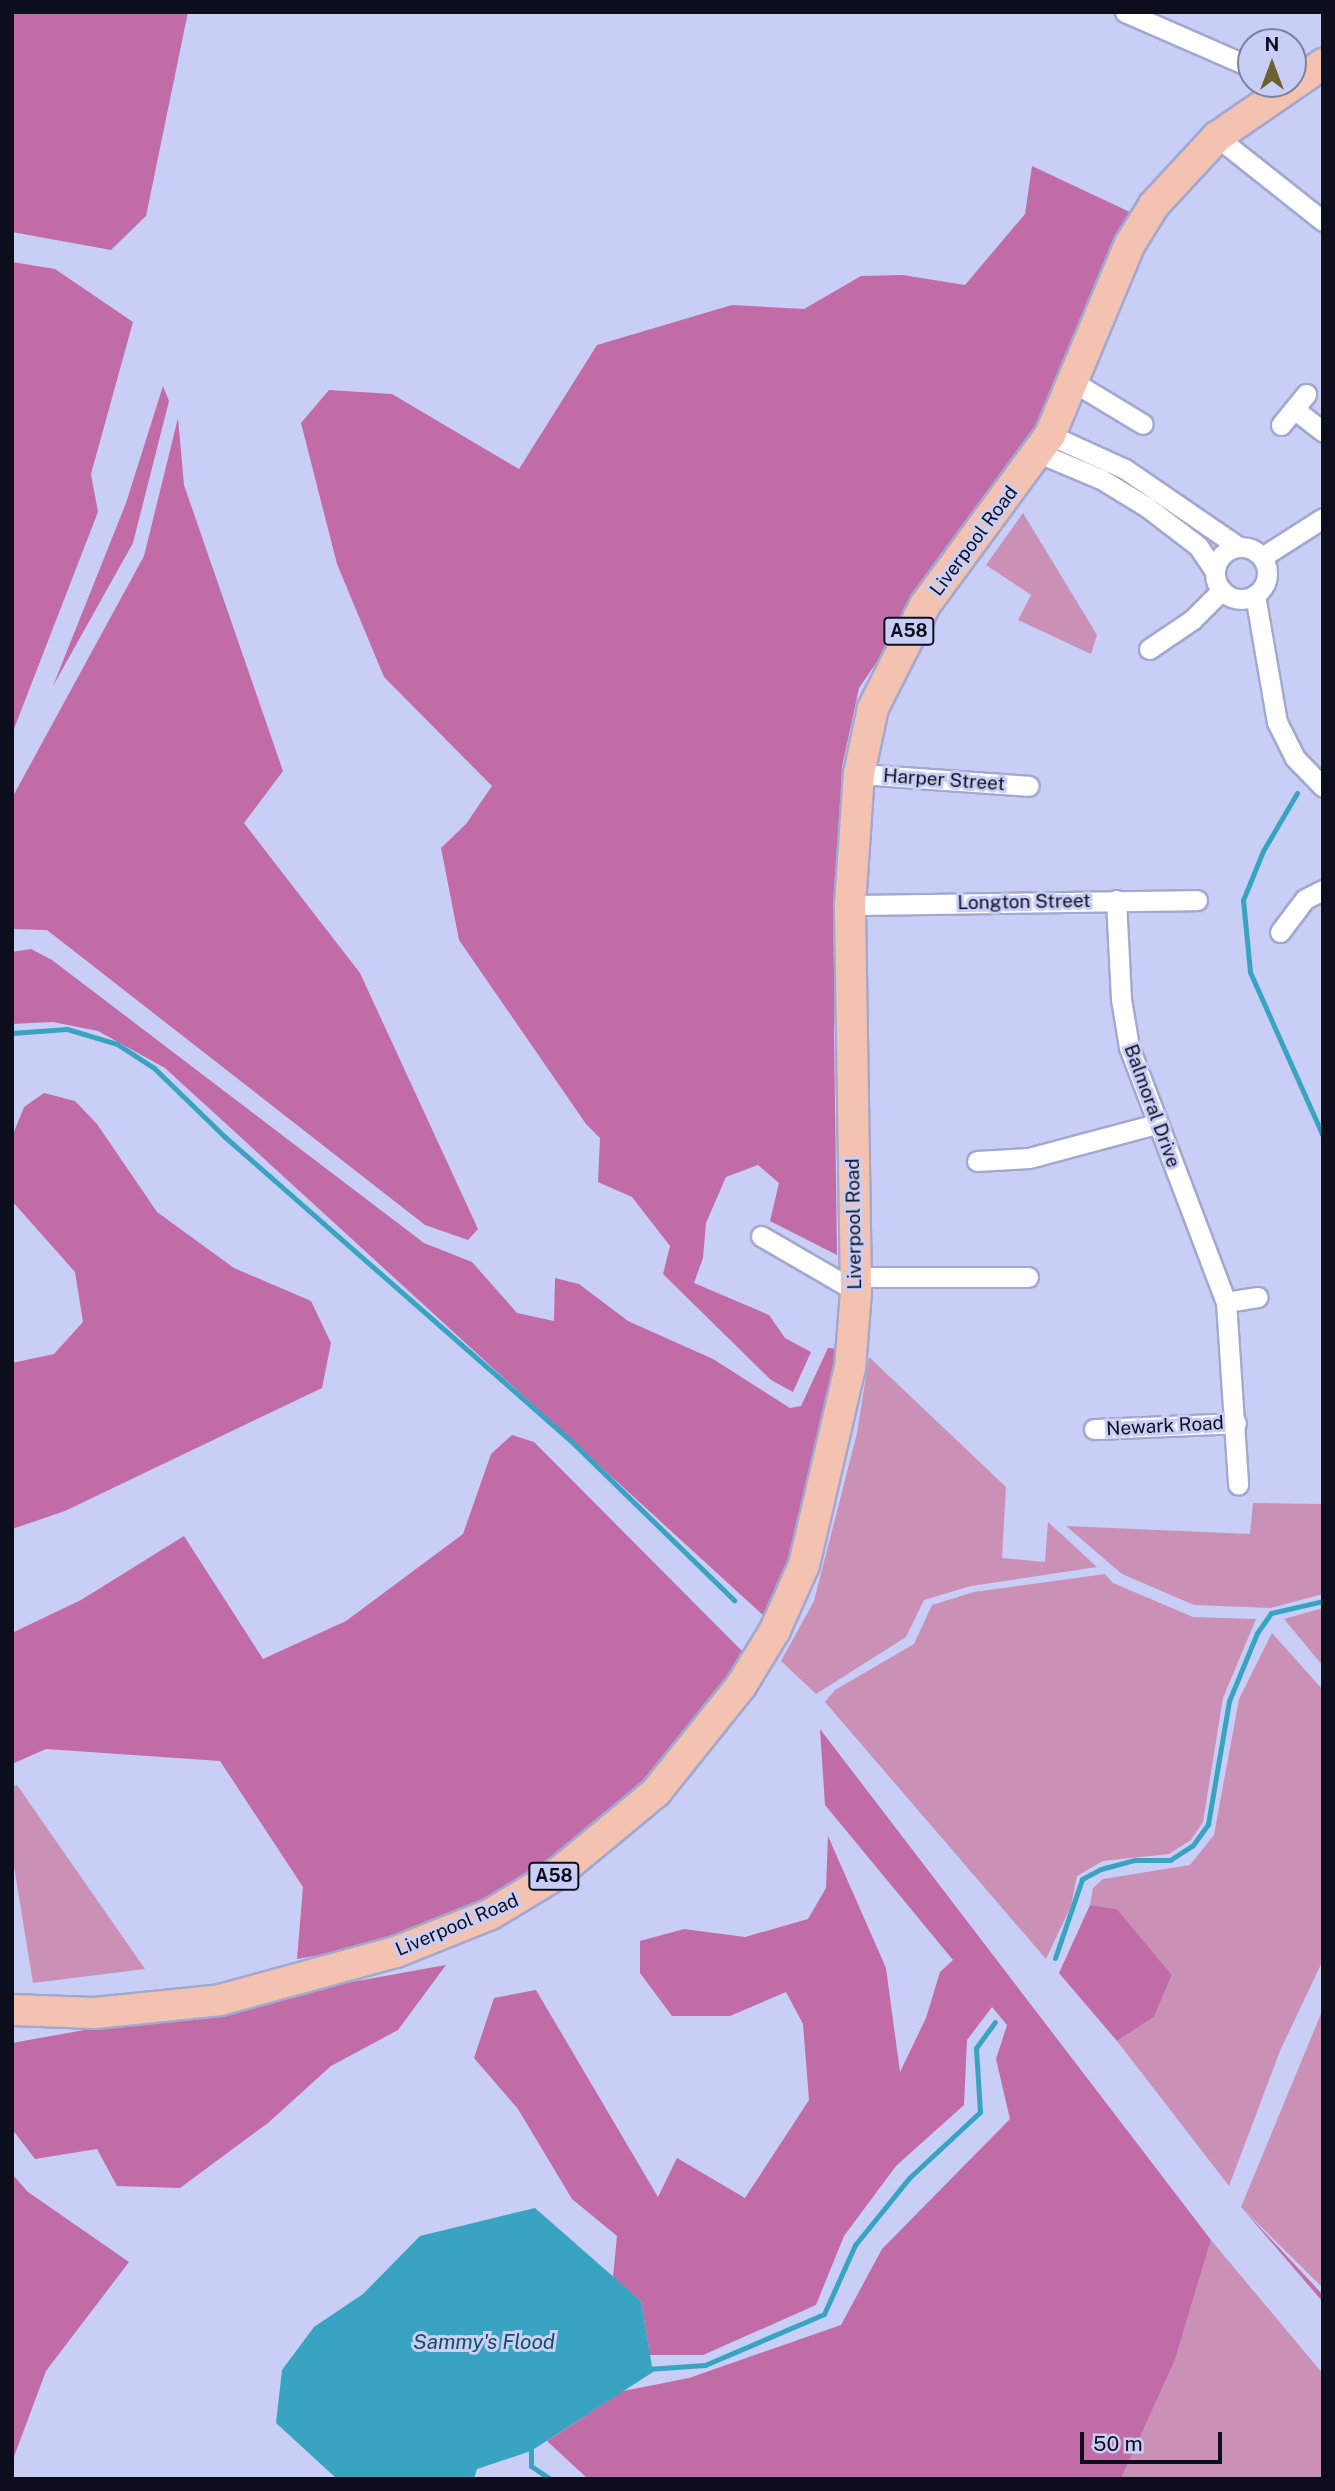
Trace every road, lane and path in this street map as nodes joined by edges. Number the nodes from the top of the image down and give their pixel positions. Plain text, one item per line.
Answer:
1 (1125, 12) edge
2 (1237, 61) edge
3 (1323, 64) edge
4 (1307, 74) edge
5 (1271, 98) edge
6 (1217, 137) junction
7 (1323, 221) edge
8 (1075, 383) junction
9 (1143, 424) dead end
10 (1281, 425) dead end
11 (1323, 432) edge
12 (1044, 444) junction
13 (1323, 517) edge
14 (1239, 547) junction
15 (1262, 556) junction
16 (1218, 581) junction
17 (1255, 595) junction
18 (1149, 649) dead end
19 (859, 774) junction
20 (1029, 786) dead end
21 (1323, 787) edge
22 (1323, 890) edge
23 (1116, 900) junction
24 (1197, 900) dead end
25 (850, 905) junction
26 (1280, 932) dead end
27 (1156, 1124) junction
28 (977, 1161) dead end
29 (761, 1236) dead end
30 (1028, 1277) dead end
31 (856, 1284) junction
32 (1258, 1297) dead end
33 (1226, 1302) junction
34 (1236, 1423) junction
35 (1094, 1429) dead end
36 (1238, 1485) dead end
37 (12, 2010) edge

1 - 2 street
3 - 4 main road, Liverpool Road / A58
5 - 6 main road, Liverpool Road / A58
6 - 7 street
6 - 8 main road, Liverpool Road / A58
8 - 9 street
8 - 12 main road, Liverpool Road / A58
10 - 11 street
12 - 14 street
12 - 16 street
12 - 19 main road, Liverpool Road / A58
13 - 15 street
14 - 15 street
14 - 16 street
15 - 17 street
16 - 17 street
16 - 18 street
17 - 21 street
19 - 20 street, Harper Street
19 - 25 main road, Liverpool Road / A58
22 - 26 street
23 - 24 street, Longton Street
23 - 25 street, Longton Street
23 - 27 street, Balmoral Drive
25 - 31 main road, Liverpool Road / A58
27 - 28 street
27 - 33 street, Balmoral Drive
29 - 31 street
30 - 31 street
31 - 37 main road, Liverpool Road / A58
32 - 33 street
33 - 34 street, Balmoral Drive
34 - 35 street, Newark Road
34 - 36 street, Balmoral Drive

